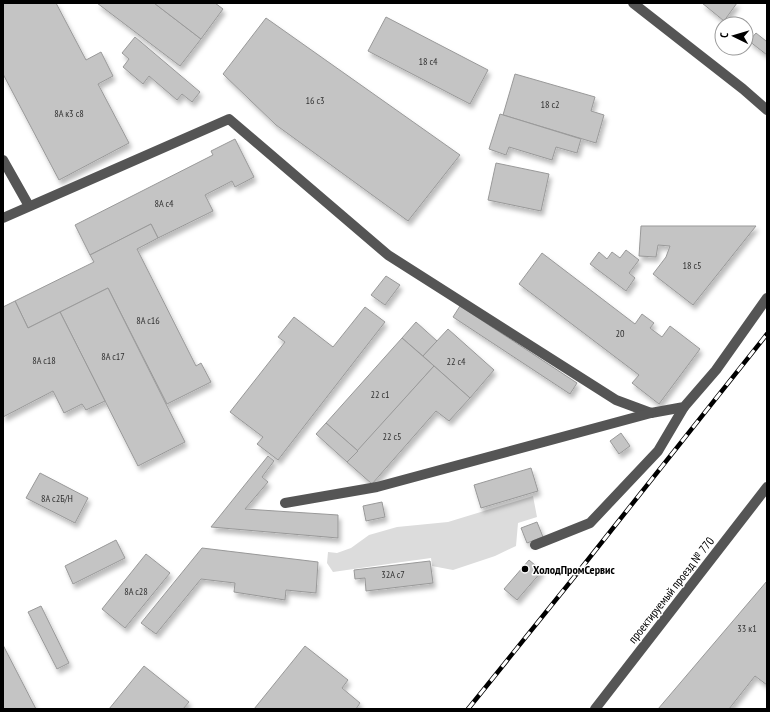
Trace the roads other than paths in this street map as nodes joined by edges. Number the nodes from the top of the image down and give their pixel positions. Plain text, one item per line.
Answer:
1 (633, 3) edge
2 (767, 110) edge
3 (3, 160) edge
4 (29, 206) junction
5 (3, 218) edge
6 (767, 298) edge
7 (684, 407) junction
8 (651, 413) junction
9 (767, 487) edge
10 (285, 503) dead end
11 (535, 545) dead end
12 (595, 709) edge

1 - 2 street
3 - 4 street
4 - 5 street
4 - 8 street
6 - 7 street
7 - 8 street
7 - 11 street
8 - 10 street
9 - 12 street, проектируемый проезд № 770

